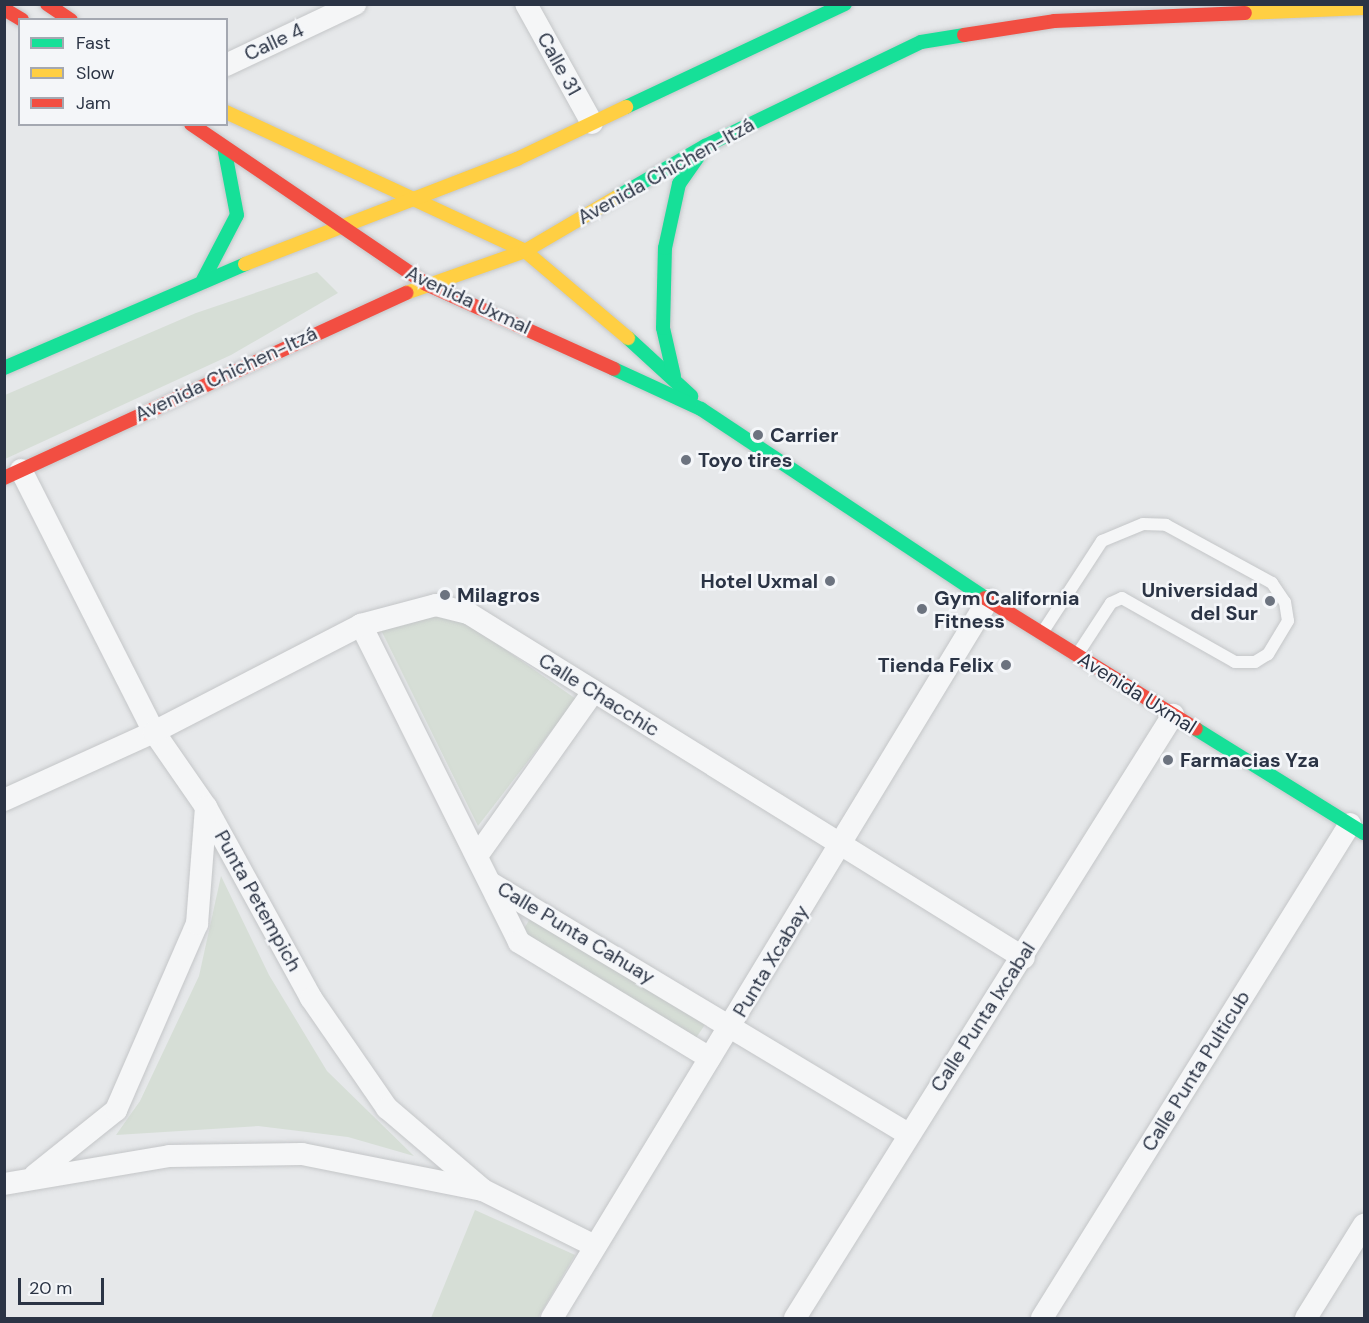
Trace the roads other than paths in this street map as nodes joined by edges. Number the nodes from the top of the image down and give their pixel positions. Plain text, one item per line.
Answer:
1 (47, 4) edge
2 (355, 4) edge
3 (526, 4) edge
4 (845, 4) edge
5 (1365, 8) edge
6 (4, 9) edge
7 (19, 18) edge
8 (67, 18) edge
9 (228, 64) edge
10 (228, 113) edge
11 (592, 123) junction
12 (193, 126) edge
13 (705, 146) junction
14 (225, 152) junction
15 (404, 198) junction
16 (334, 225) junction
17 (525, 251) junction
18 (203, 280) junction
19 (426, 284) junction
20 (4, 368) edge
21 (674, 376) junction
22 (701, 410) junction
23 (13, 474) edge
24 (988, 600) junction
25 (361, 626) junction
26 (1041, 634) junction
27 (1077, 656) junction
28 (594, 691) junction
29 (1173, 715) junction
30 (154, 732) junction
31 (4, 800) edge
32 (206, 807) junction
33 (1357, 829) edge
34 (841, 847) junction
35 (477, 856) junction
36 (492, 884) junction
37 (1024, 958) junction
38 (732, 1026) junction
39 (710, 1058) junction
40 (907, 1133) junction
41 (34, 1175) junction
42 (4, 1184) edge
43 (483, 1190) junction
44 (1365, 1225) edge
45 (594, 1245) junction
46 (552, 1318) edge
47 (795, 1318) edge
48 (1042, 1318) edge
49 (1306, 1318) edge

1 - 8 main road
2 - 9 street, Calle 4
3 - 11 street, Calle 31
4 - 11 main road
5 - 13 main road, Avenida Chichen-Itzá
6 - 7 main road
10 - 15 main road, Avenida Uxmal
11 - 15 main road
12 - 14 main road, Avenida Uxmal
13 - 17 main road, Avenida Chichen-Itzá
13 - 21 main road
14 - 16 main road, Avenida Uxmal
14 - 18 main road
15 - 16 main road
15 - 17 main road, Avenida Uxmal
16 - 18 main road
16 - 19 main road, Avenida Uxmal
17 - 19 main road, Avenida Chichen-Itzá
17 - 21 main road, Avenida Uxmal
18 - 20 main road
19 - 22 main road, Avenida Uxmal
19 - 23 main road, Avenida Chichen-Itzá
21 - 22 main road, Avenida Uxmal
22 - 24 main road, Avenida Uxmal
23 - 30 street, Punta Petempich
24 - 26 main road, Avenida Uxmal
24 - 34 street, Punta Xcabay
25 - 28 street, Calle Chacchic
25 - 30 street, Calle Chacchic
25 - 35 street, Calle Punta Cahuay
26 - 27 main road, Avenida Uxmal
26 - 27 lane
27 - 29 main road, Avenida Uxmal
28 - 34 street, Calle Chacchic
28 - 35 street
29 - 33 main road, Avenida Uxmal
29 - 37 street, Calle Punta Ixcabal
30 - 31 street, Calle Chacchic
30 - 32 street, Punta Petempich
32 - 41 street
32 - 43 street, Punta Petempich
33 - 48 street, Calle Punta Pulticub
34 - 37 street, Calle Chacchic
34 - 38 street, Punta Xcabay
35 - 36 street, Calle Punta Cahuay
36 - 38 street, Calle Punta Cahuay
36 - 39 street
37 - 40 street, Calle Punta Ixcabal
38 - 39 street, Punta Xcabay
38 - 40 street, Calle Punta Cahuay
39 - 45 street, Punta Xcabay
40 - 47 street, Calle Punta Ixcabal
41 - 42 street
41 - 43 street
43 - 45 street, Punta Petempich
44 - 49 street
45 - 46 street, Punta Xcabay

